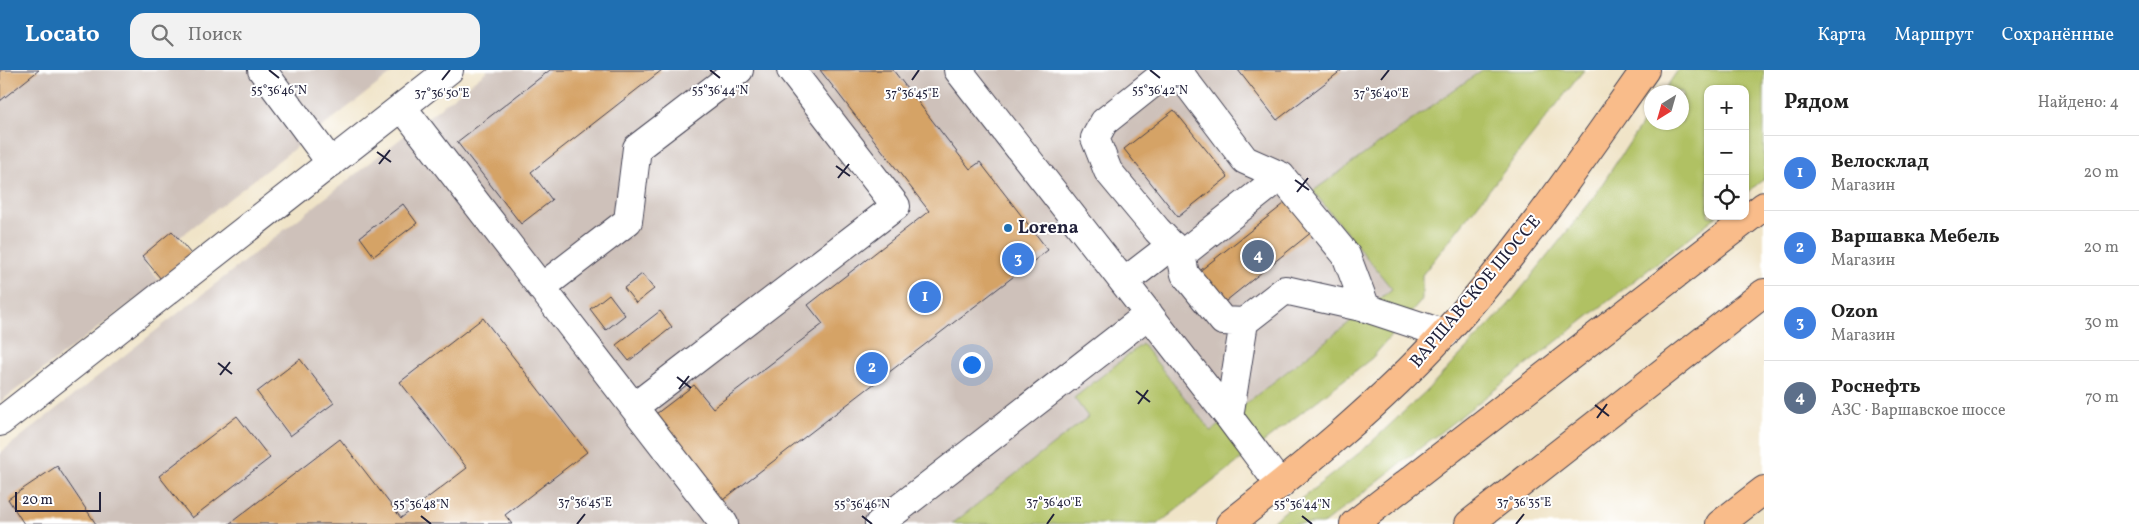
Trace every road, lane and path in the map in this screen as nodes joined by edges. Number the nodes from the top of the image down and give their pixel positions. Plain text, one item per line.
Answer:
1 (262, 70) edge
2 (449, 70) edge
3 (739, 70) edge
4 (791, 70) edge
5 (958, 70) edge
6 (1645, 70) edge
7 (402, 107) junction
8 (331, 162) junction
9 (1281, 176) junction
10 (1764, 206) edge
11 (1176, 250) junction
12 (1124, 282) junction
13 (542, 287) junction
14 (1764, 293) edge
15 (1366, 308) junction
16 (1149, 314) junction
17 (1244, 322) junction
18 (1445, 334) junction
19 (634, 407) junction
20 (1229, 417) junction
21 (0, 422) edge
22 (1280, 485) junction
23 (1764, 490) edge
24 (724, 524) edge
25 (879, 524) edge
26 (1230, 524) edge
27 (1354, 524) edge
28 (1469, 524) edge
29 (1720, 524) edge

1 - 8 street
2 - 7 street
3 - 13 street
4 - 19 street
5 - 12 street
6 - 18 main road, ВАРШАВСКОЕ ШОССЕ
7 - 8 street
7 - 13 street
8 - 21 street
9 - 11 street
9 - 11 street
9 - 15 street
10 - 27 main road
11 - 12 street
11 - 17 street
12 - 16 street
13 - 19 street
14 - 28 main road
15 - 17 street
15 - 18 street
16 - 20 street
16 - 25 street
17 - 20 street
18 - 22 main road, ВАРШАВСКОЕ ШОССЕ
19 - 24 street
20 - 22 street
22 - 26 main road, ВАРШАВСКОЕ ШОССЕ
23 - 29 main road

